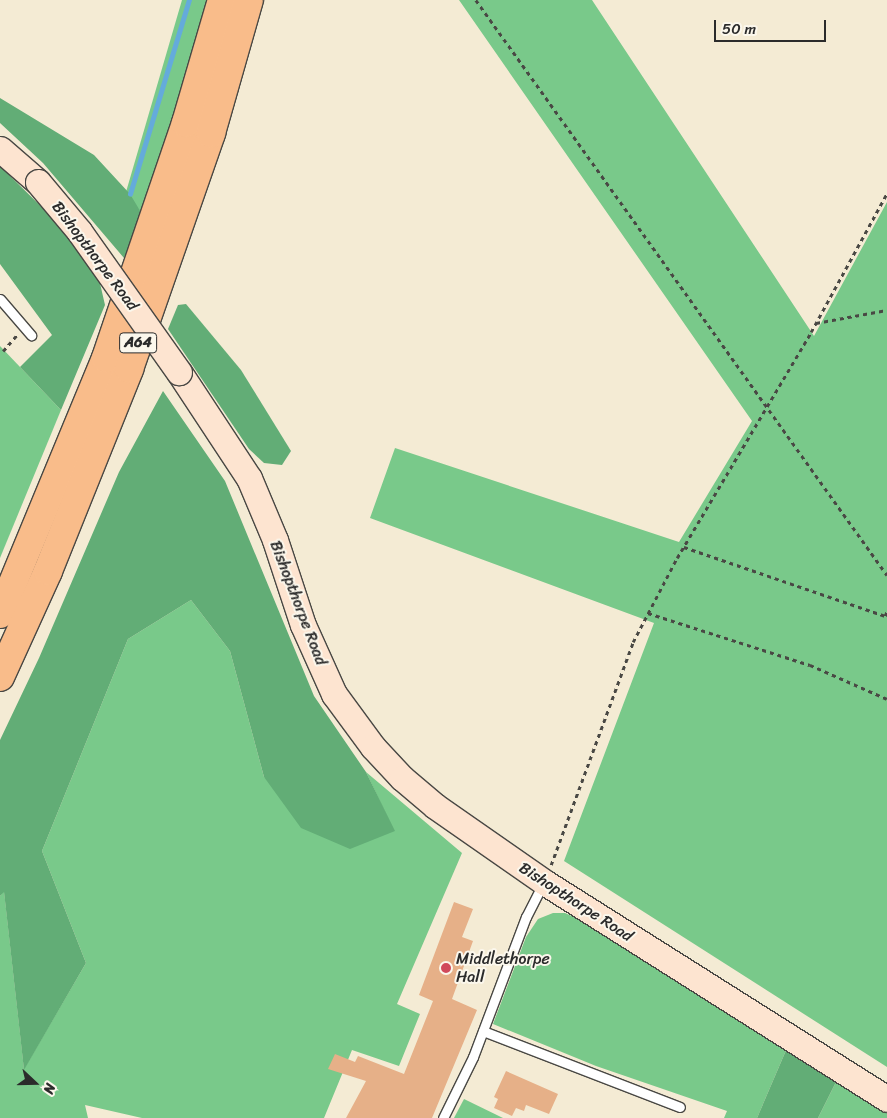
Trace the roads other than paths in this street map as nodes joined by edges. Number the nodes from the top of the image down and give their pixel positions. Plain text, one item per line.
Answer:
1 (222, 0) edge
2 (249, 0) edge
3 (0, 149) edge
4 (0, 299) edge
5 (31, 335) dead end
6 (0, 614) edge
7 (0, 677) edge
8 (544, 882) junction
9 (483, 1030) junction
10 (887, 1099) edge
11 (680, 1107) dead end
12 (443, 1118) edge

1 - 6 highway, A64
2 - 7 highway, A64
3 - 8 street, Bishopthorpe Road, bridge
4 - 5 lane
8 - 9 lane
8 - 10 street, Bishopthorpe Road
9 - 11 lane
9 - 12 lane

